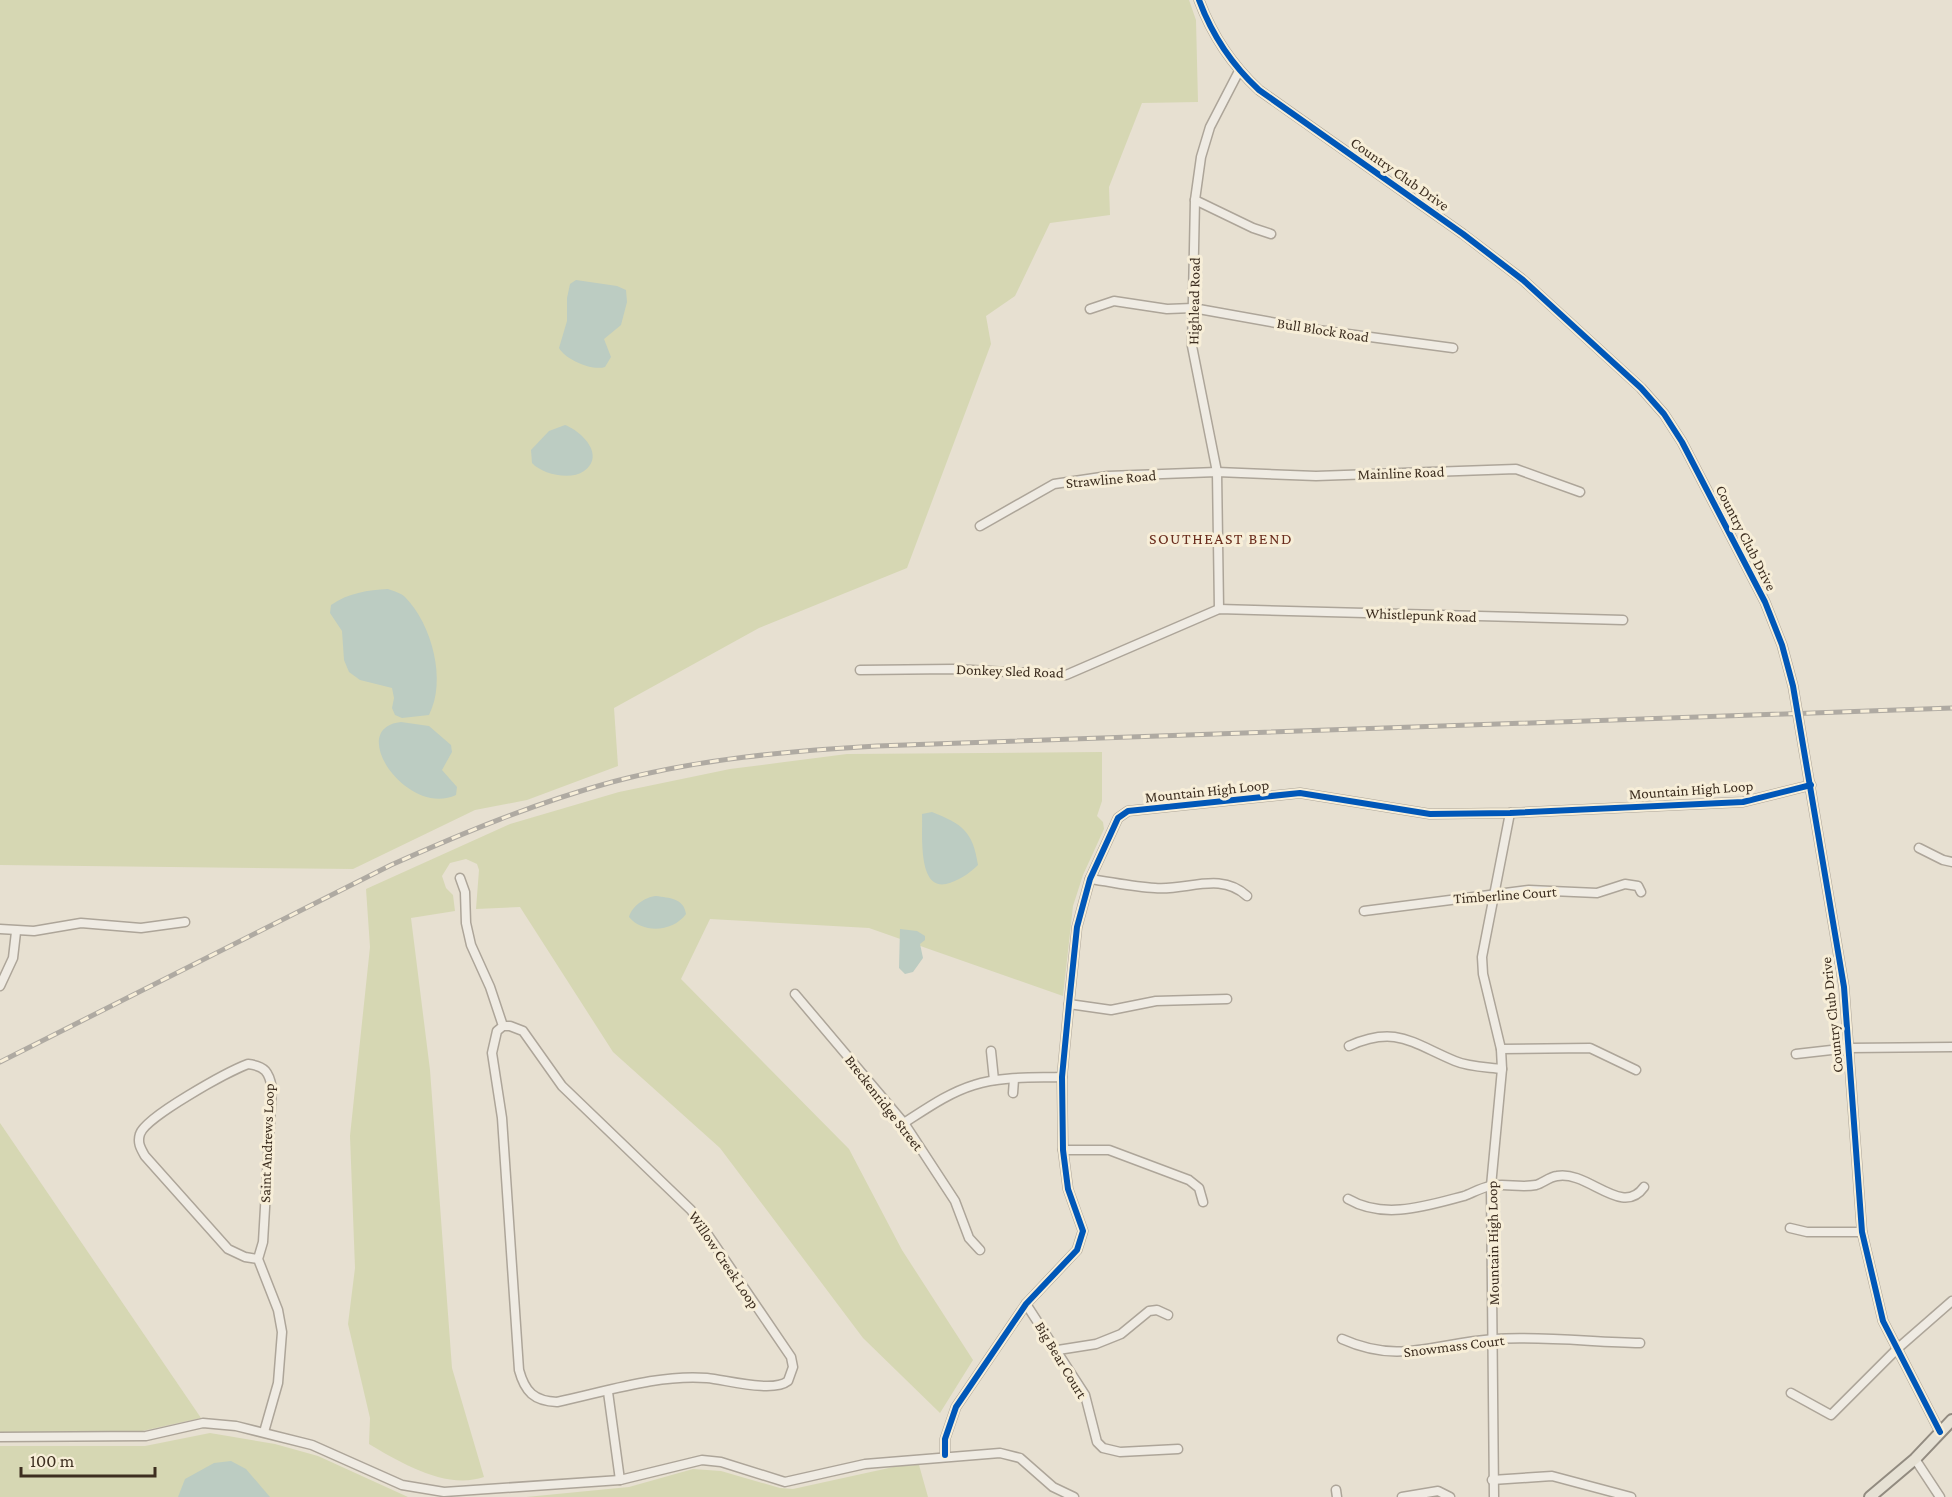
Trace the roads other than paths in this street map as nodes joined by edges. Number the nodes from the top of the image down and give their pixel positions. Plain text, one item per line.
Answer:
1 (1199, 0) edge
2 (1239, 71) junction
3 (1195, 201) junction
4 (1271, 234) dead end
5 (1193, 308) junction
6 (1090, 309) dead end
7 (1453, 348) dead end
8 (1217, 472) junction
9 (1580, 492) dead end
10 (980, 526) dead end
11 (1219, 609) junction
12 (1623, 620) dead end
13 (860, 670) dead end
14 (1811, 785) junction
15 (1510, 813) junction
16 (1919, 848) dead end
17 (1952, 862) edge
18 (460, 878) dead end
19 (1090, 879) junction
20 (1641, 892) dead end
21 (1493, 894) junction
22 (1247, 896) dead end
23 (1364, 910) dead end
24 (185, 922) dead end
25 (0, 930) edge
26 (16, 932) junction
27 (0, 986) edge
28 (795, 994) dead end
29 (1227, 999) dead end
30 (1069, 1004) junction
31 (503, 1026) junction
32 (1349, 1046) dead end
33 (1952, 1047) edge
34 (1849, 1048) junction
35 (1501, 1049) junction
36 (991, 1051) dead end
37 (1796, 1054) dead end
38 (1502, 1069) junction
39 (1636, 1070) dead end
40 (1062, 1077) junction
41 (1014, 1079) junction
42 (994, 1080) junction
43 (1013, 1093) dead end
44 (903, 1123) junction
45 (1063, 1150) junction
46 (1491, 1186) junction
47 (1644, 1187) dead end
48 (1348, 1199) dead end
49 (1203, 1202) dead end
50 (1790, 1228) dead end
51 (1862, 1232) junction
52 (980, 1250) dead end
53 (258, 1258) junction
54 (1952, 1301) edge
55 (1026, 1304) junction
56 (1168, 1315) dead end
57 (1342, 1338) dead end
58 (1494, 1339) junction
59 (1640, 1343) dead end
60 (1897, 1349) junction
61 (1058, 1350) junction
62 (608, 1392) junction
63 (1791, 1393) dead end
64 (1952, 1420) edge
65 (264, 1432) junction
66 (1940, 1432) junction
67 (0, 1437) edge
68 (1178, 1449) dead end
69 (945, 1455) junction
70 (1915, 1459) junction
71 (620, 1480) junction
72 (1492, 1480) junction
73 (1074, 1497) edge
74 (1402, 1497) edge
75 (1450, 1497) edge
76 (1494, 1497) edge
77 (1631, 1497) edge
78 (1870, 1497) edge
79 (1940, 1497) edge

1 - 2 street, Country Club Drive
2 - 3 street, Highlead Road
2 - 14 street, Country Club Drive
3 - 4 street
3 - 5 street, Highlead Road
5 - 6 street, Bull Block Road
5 - 7 street, Bull Block Road
5 - 8 street, Highlead Road
8 - 9 street, Mainline Road
8 - 10 street, Strawline Road
8 - 11 street, Highlead Road
11 - 12 street, Whistlepunk Road
11 - 13 street, Donkey Sled Road
14 - 15 street, Mountain High Loop
14 - 34 street, Country Club Drive
15 - 19 street, Mountain High Loop
15 - 21 street, Mountain High Loop
16 - 17 street
18 - 31 street
19 - 22 street
19 - 30 street, Mountain High Loop
20 - 21 street, Timberline Court
21 - 23 street, Timberline Court
21 - 35 street, Mountain High Loop
24 - 26 street
25 - 26 street
26 - 27 street
28 - 44 street, Breckenridge Street
29 - 30 street
30 - 40 street, Mountain High Loop
31 - 62 street, Willow Creek Loop
31 - 62 street, Willow Creek Loop
32 - 38 street
33 - 34 street
34 - 37 street
34 - 51 street, Country Club Drive
35 - 38 street, Mountain High Loop
35 - 39 street
36 - 42 street
38 - 46 street, Mountain High Loop
40 - 41 street
40 - 45 street, Mountain High Loop
41 - 42 street
41 - 43 street
42 - 44 street
44 - 52 street, Breckenridge Street
45 - 49 street
45 - 55 street, Mountain High Loop
46 - 47 street
46 - 48 street
46 - 58 street, Mountain High Loop
50 - 51 street
51 - 60 street, Country Club Drive
53 - 53 street, Saint Andrews Loop
53 - 65 street
54 - 60 street
55 - 61 street, Big Bear Court
55 - 69 street, Mountain High Loop
56 - 61 street
57 - 58 street, Snowmass Court
58 - 59 street, Snowmass Court
58 - 72 street, Mountain High Loop
60 - 63 street
60 - 66 street, Country Club Drive
61 - 68 street, Big Bear Court
62 - 71 street
64 - 66 main road
65 - 67 street
65 - 71 street
66 - 70 main road
69 - 71 street
69 - 73 street
70 - 78 main road
70 - 79 street
72 - 76 street, Mountain High Loop
72 - 77 street
74 - 75 street

